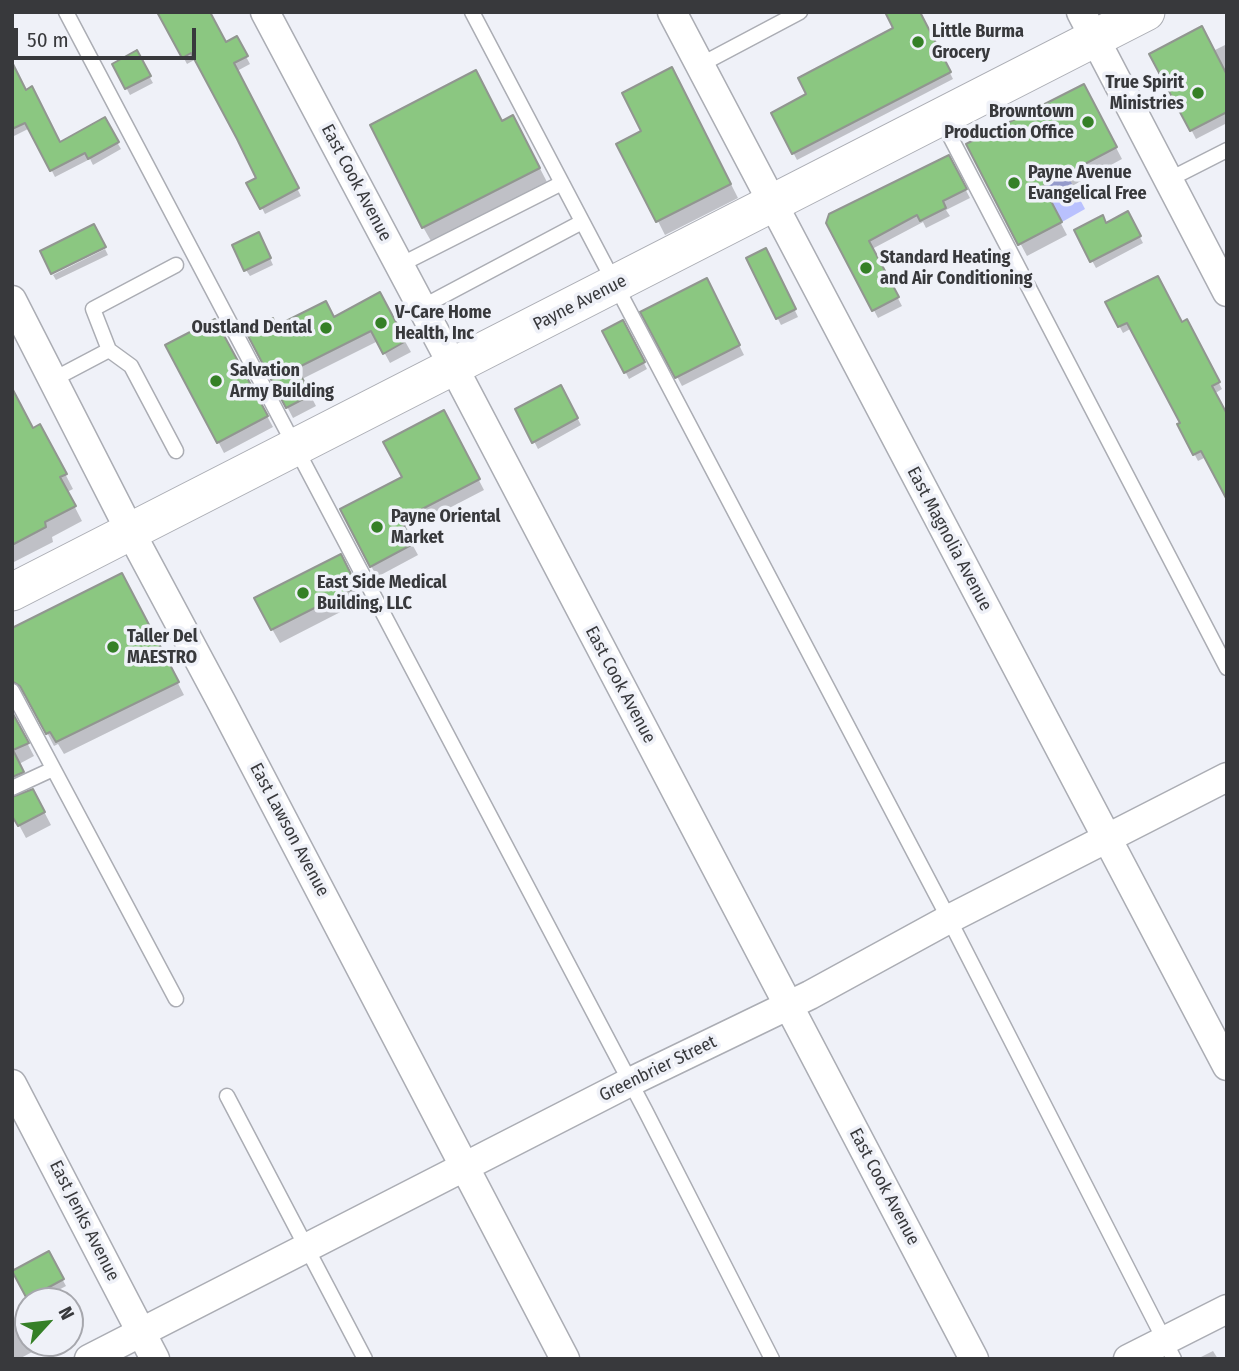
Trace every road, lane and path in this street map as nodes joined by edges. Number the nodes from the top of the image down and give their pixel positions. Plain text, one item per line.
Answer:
1 (66, 12) edge
2 (265, 12) edge
3 (472, 12) edge
4 (672, 12) edge
5 (800, 12) edge
6 (1146, 12) edge
7 (1088, 26) edge
8 (700, 65) junction
9 (941, 118) junction
10 (1227, 150) edge
11 (1168, 180) junction
12 (562, 183) junction
13 (773, 204) junction
14 (582, 222) junction
15 (176, 265) dead end
16 (400, 265) junction
17 (616, 285) junction
18 (1227, 292) edge
19 (12, 300) edge
20 (422, 307) junction
21 (109, 350) junction
22 (453, 366) junction
23 (54, 379) junction
24 (293, 446) junction
25 (176, 451) dead end
26 (130, 531) junction
27 (12, 592) edge
28 (1227, 668) edge
29 (12, 691) edge
30 (53, 768) junction
31 (1227, 778) edge
32 (12, 788) edge
33 (1107, 839) junction
34 (949, 919) junction
35 (176, 999) dead end
36 (788, 1006) junction
37 (1227, 1066) edge
38 (630, 1082) junction
39 (12, 1084) edge
40 (227, 1096) dead end
41 (464, 1168) junction
42 (307, 1247) junction
43 (1227, 1309) edge
44 (141, 1331) junction
45 (1169, 1350) edge
46 (89, 1359) edge
47 (155, 1359) edge
48 (365, 1359) edge
49 (565, 1359) edge
50 (772, 1359) edge
51 (974, 1359) edge
52 (1128, 1359) edge

1 - 24 lane
2 - 16 street, East Cook Avenue
3 - 12 lane
4 - 8 street, East Magnolia Avenue
5 - 8 lane
6 - 7 street, Payne Avenue
7 - 9 street, Payne Avenue
7 - 11 street
8 - 13 street, East Magnolia Avenue
9 - 13 street, Payne Avenue
9 - 28 lane
10 - 11 lane
11 - 18 street
12 - 14 lane
12 - 16 lane
13 - 17 street, Payne Avenue
13 - 33 street, East Magnolia Avenue
14 - 17 lane
14 - 20 lane
15 - 21 lane
16 - 20 street, East Cook Avenue
17 - 22 street, Payne Avenue
17 - 34 lane
19 - 23 street, East Lawson Avenue
20 - 22 street, East Cook Avenue
21 - 23 lane
21 - 25 lane
22 - 24 street, Payne Avenue
22 - 36 street, East Cook Avenue
23 - 26 street, East Lawson Avenue
24 - 26 street, Payne Avenue
24 - 38 lane
26 - 27 street, Payne Avenue
26 - 41 street, East Lawson Avenue
29 - 30 lane
30 - 32 lane
30 - 35 lane
31 - 33 street, Greenbrier Street
33 - 34 street, Greenbrier Street
33 - 37 street, East Magnolia Avenue
34 - 36 street, Greenbrier Street
34 - 45 lane
36 - 38 street, Greenbrier Street
36 - 51 street, East Cook Avenue
38 - 41 street, Greenbrier Street
38 - 50 lane
39 - 44 street, East Jenks Avenue
40 - 42 lane
41 - 42 street, Greenbrier Street
41 - 49 street, East Lawson Avenue
42 - 44 street, Greenbrier Street
42 - 48 lane
43 - 45 street
44 - 46 street, Greenbrier Street
44 - 47 street, East Jenks Avenue
45 - 52 street

